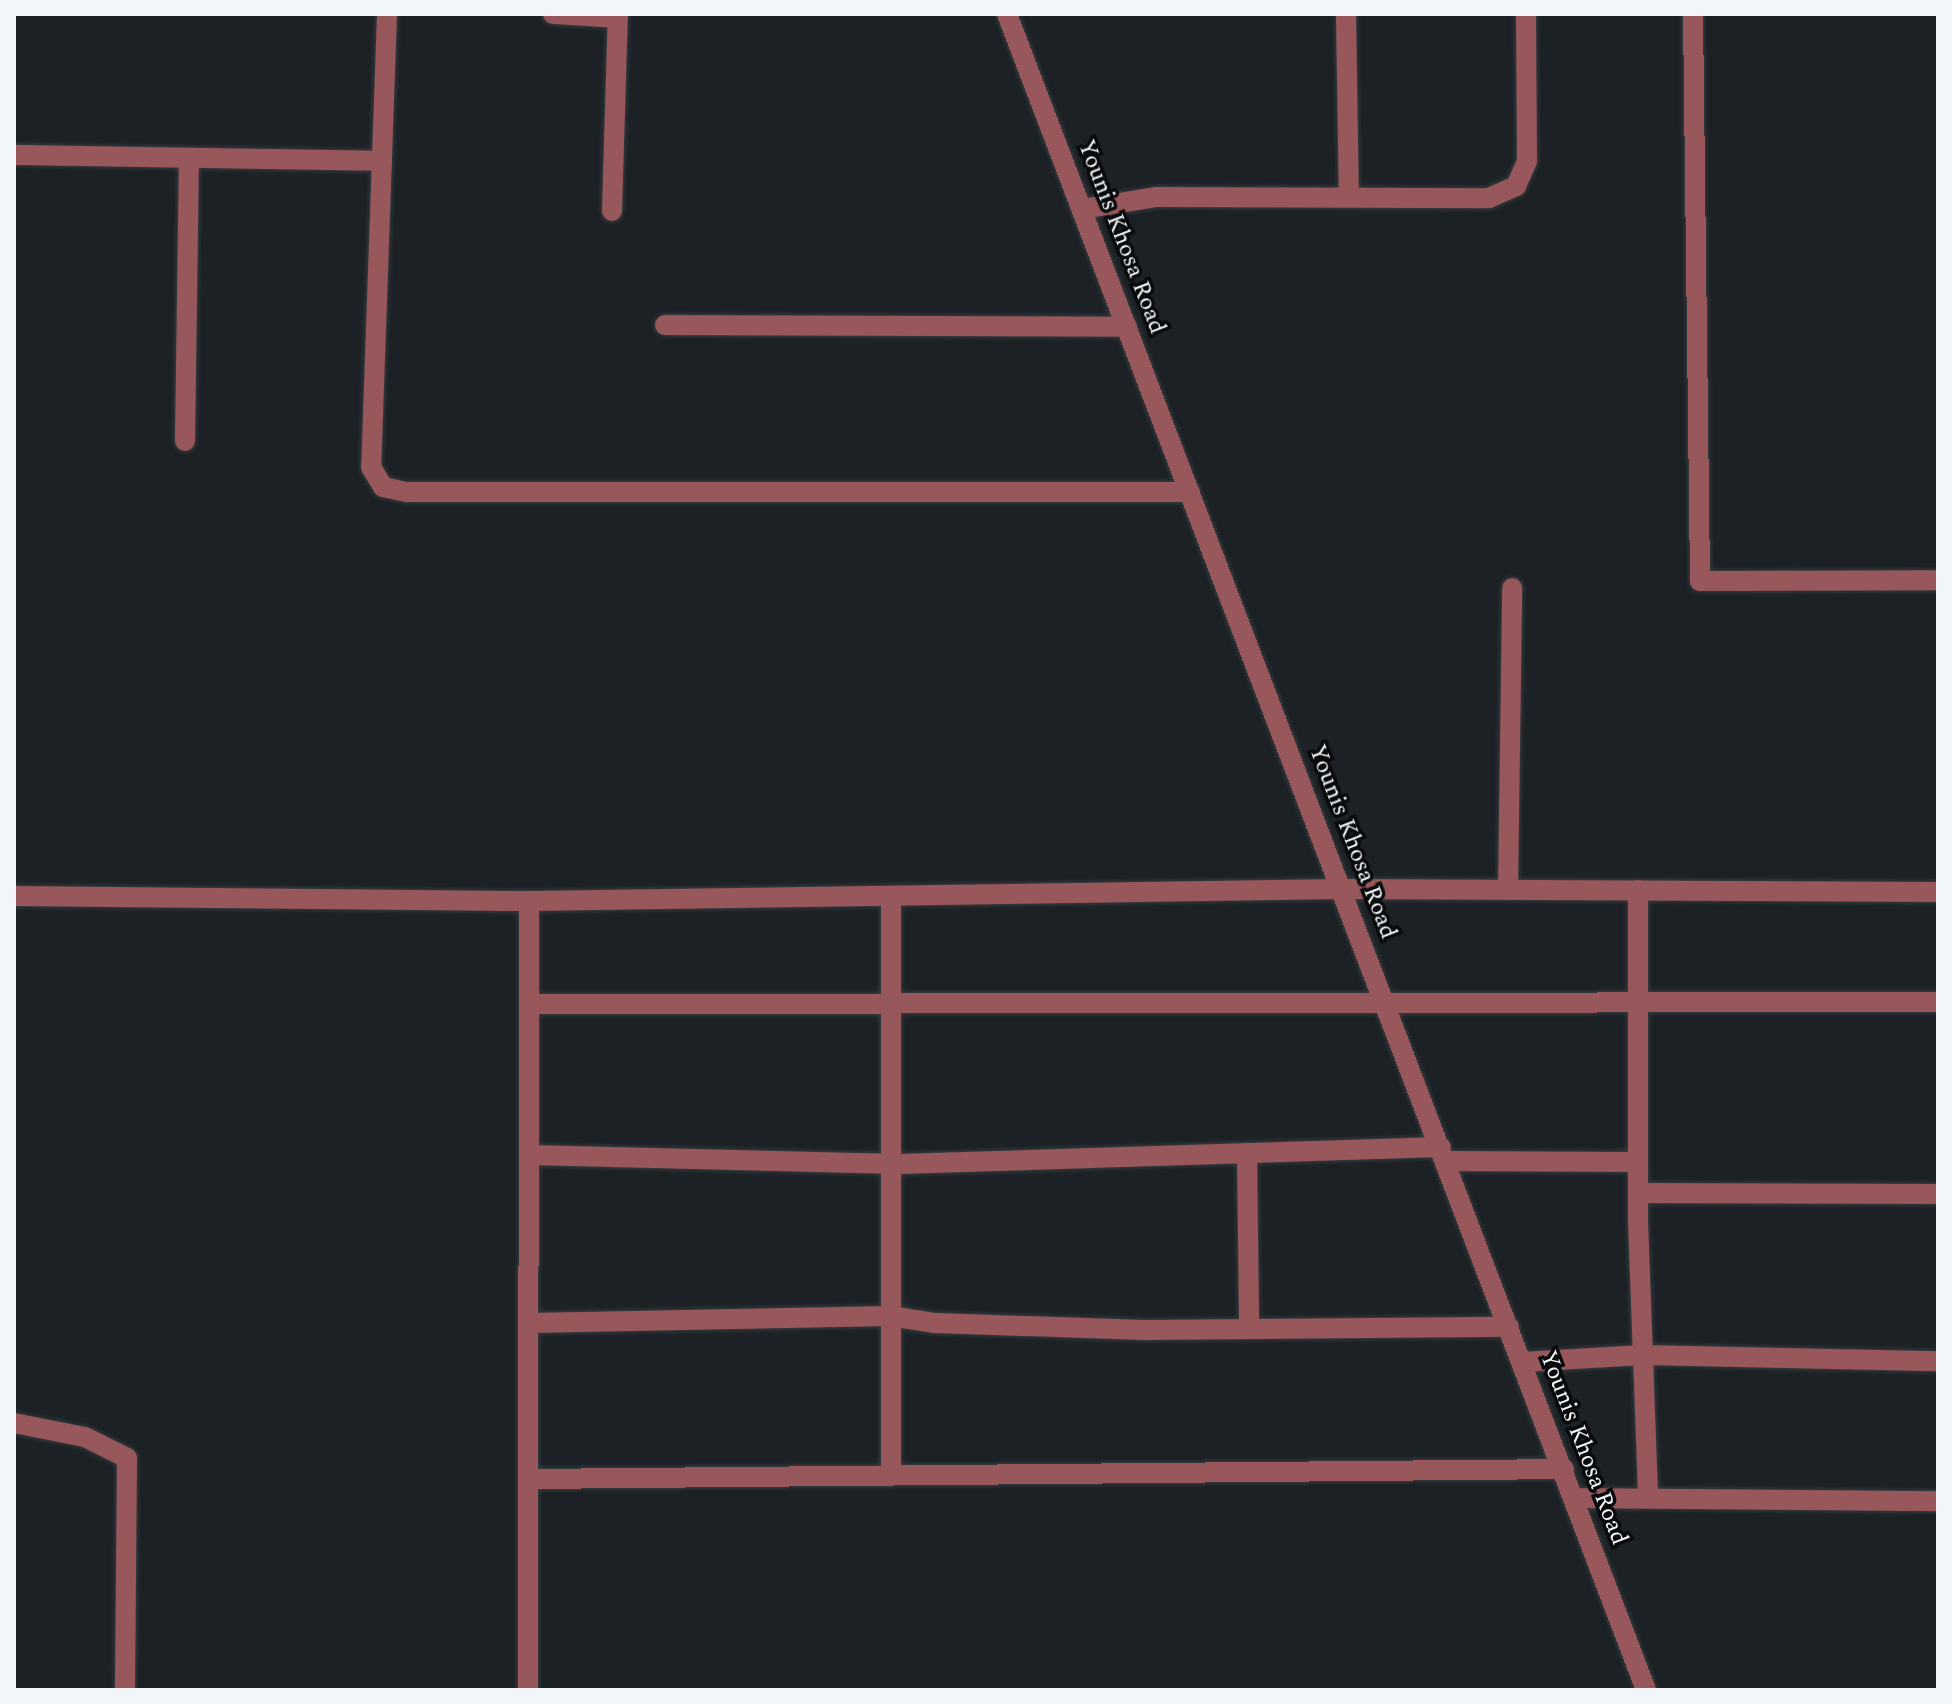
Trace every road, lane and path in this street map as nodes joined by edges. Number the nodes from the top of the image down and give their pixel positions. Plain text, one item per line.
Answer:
1 (387, 14) edge
2 (553, 14) edge
3 (1007, 14) edge
4 (1346, 14) edge
5 (1526, 14) edge
6 (1693, 14) edge
7 (618, 16) edge
8 (14, 155) edge
9 (189, 158) junction
10 (382, 161) junction
11 (1349, 197) junction
12 (1082, 209) junction
13 (612, 211) dead end
14 (665, 325) dead end
15 (1127, 327) junction
16 (185, 441) dead end
17 (1190, 492) junction
18 (1938, 580) edge
19 (1512, 588) dead end
20 (1342, 889) junction
21 (1508, 890) junction
22 (1638, 890) junction
23 (1938, 892) edge
24 (14, 896) edge
25 (891, 896) junction
26 (529, 901) junction
27 (1385, 1002) junction
28 (1938, 1002) edge
29 (529, 1004) junction
30 (889, 1004) junction
31 (1638, 1005) junction
32 (1247, 1153) junction
33 (1443, 1154) junction
34 (529, 1155) junction
35 (1638, 1162) junction
36 (889, 1164) junction
37 (1638, 1193) junction
38 (1938, 1194) edge
39 (890, 1316) junction
40 (529, 1323) junction
41 (1509, 1327) junction
42 (1249, 1329) junction
43 (1643, 1355) junction
44 (1938, 1361) edge
45 (1523, 1362) junction
46 (14, 1423) edge
47 (1564, 1469) junction
48 (891, 1476) junction
49 (529, 1479) junction
50 (1575, 1498) junction
51 (1648, 1498) junction
52 (1938, 1501) edge
53 (125, 1690) edge
54 (528, 1690) edge
55 (1646, 1690) edge

1 - 10 street
2 - 7 street
3 - 12 street, Younis Khosa Road
4 - 11 street
5 - 11 street
6 - 18 street
7 - 13 street
8 - 9 street
9 - 10 street
9 - 16 street
10 - 17 street
11 - 12 street
12 - 15 street, Younis Khosa Road
14 - 15 street
15 - 17 street, Younis Khosa Road
17 - 20 street, Younis Khosa Road
19 - 21 street
20 - 21 street
20 - 25 street
20 - 27 street, Younis Khosa Road
21 - 22 street
22 - 23 street
22 - 31 street
24 - 26 street
25 - 26 street
25 - 30 street
26 - 29 street
27 - 30 street
27 - 31 street
27 - 33 street, Younis Khosa Road
28 - 31 street
29 - 30 street
29 - 34 street
30 - 36 street
31 - 35 street
32 - 33 street
32 - 36 street
32 - 42 street
33 - 35 street
33 - 41 street, Younis Khosa Road
34 - 36 street
34 - 40 street
35 - 37 street
36 - 39 street
37 - 38 street
37 - 43 street
39 - 40 street
39 - 42 street
39 - 48 street
40 - 49 street
41 - 42 street
41 - 45 street, Younis Khosa Road
43 - 44 street
43 - 45 street
43 - 51 street
45 - 47 street, Younis Khosa Road
46 - 53 street
47 - 48 street
47 - 50 street, Younis Khosa Road
48 - 49 street
49 - 54 street
50 - 51 street
50 - 55 street, Younis Khosa Road
51 - 52 street

